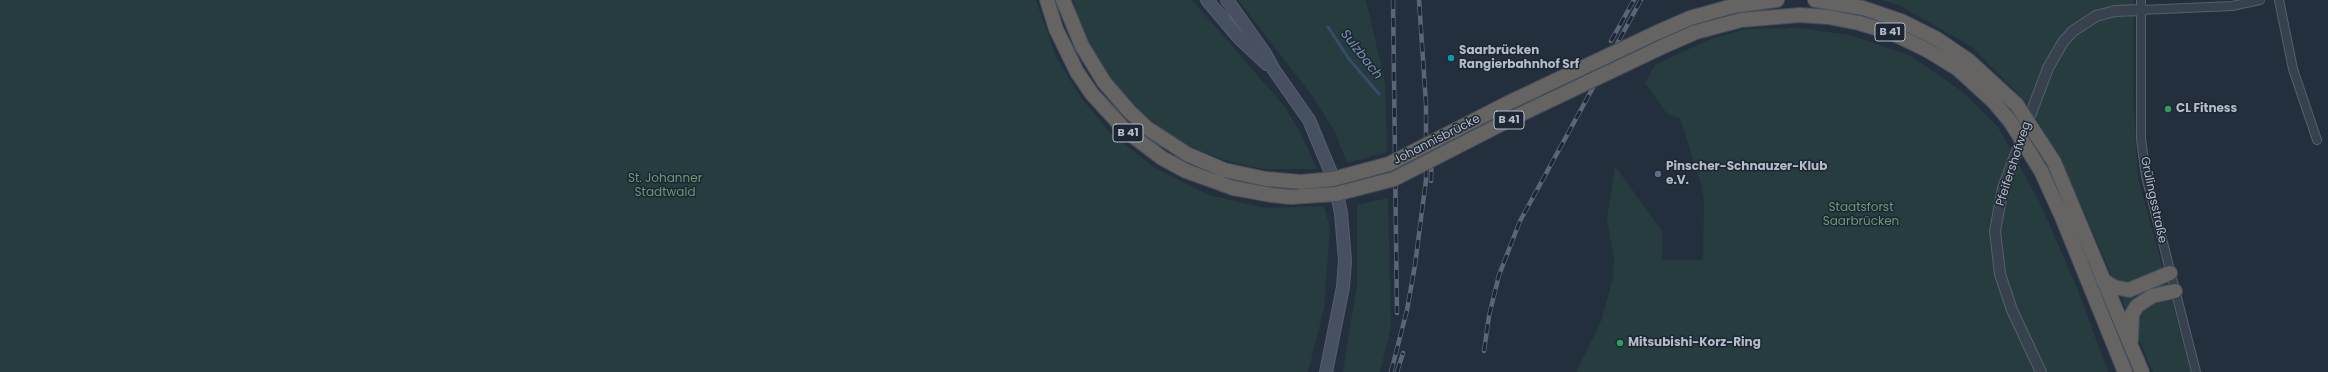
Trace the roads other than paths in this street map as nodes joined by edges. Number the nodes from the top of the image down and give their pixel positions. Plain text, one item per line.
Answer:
1 (1047, 0) edge
2 (1063, 0) edge
3 (1207, 0) edge
4 (1227, 0) edge
5 (1777, 0) edge
6 (1815, 0) edge
7 (2260, 0) edge
8 (2279, 0) edge
9 (2141, 5) edge
10 (1274, 70) junction
11 (2317, 140) dead end
12 (2170, 273) junction
13 (2103, 280) junction
14 (2175, 292) junction
15 (2132, 349) junction
16 (1326, 372) edge
17 (2041, 372) edge
18 (2125, 372) edge
19 (2142, 372) edge
20 (2196, 372) edge

1 - 18 highway, Johannisbrücke / B 41, bridge
2 - 5 highway, Johannisbrücke / B 41, bridge
3 - 10 main road
4 - 10 main road
6 - 13 highway, B 41, bridge
7 - 9 street
8 - 11 street
9 - 12 street, Grülingsstraße
9 - 17 street, Pfeifershofweg
10 - 16 main road
12 - 13 highway
12 - 14 street, Grülingsstraße
13 - 15 highway, B 41
14 - 15 highway
14 - 20 street, Grülingsstraße
15 - 19 highway, B 41

